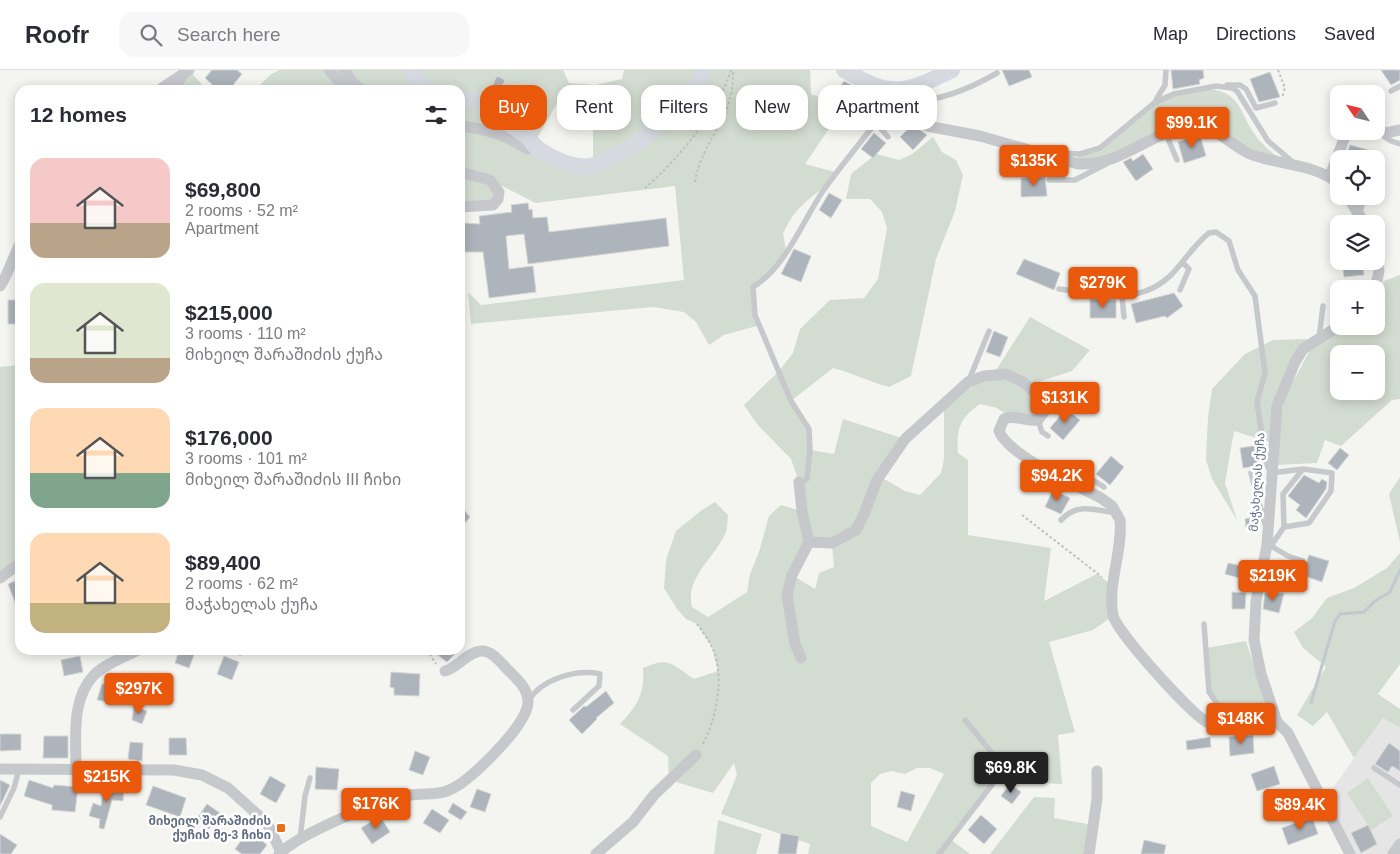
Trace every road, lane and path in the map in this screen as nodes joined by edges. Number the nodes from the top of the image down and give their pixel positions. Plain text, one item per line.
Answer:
1 (189, 70) edge
2 (329, 70) edge
3 (344, 70) edge
4 (411, 70) edge
5 (704, 70) edge
6 (732, 70) edge
7 (844, 70) edge
8 (952, 70) edge
9 (1166, 70) edge
10 (1278, 70) edge
11 (997, 73) dead end
12 (166, 85) edge
13 (179, 85) edge
14 (342, 85) edge
15 (356, 85) edge
16 (420, 85) edge
17 (874, 85) edge
18 (920, 85) edge
19 (1225, 86) junction
20 (1400, 86) edge
21 (1391, 91) dead end
22 (937, 97) edge
23 (465, 100) edge
24 (1154, 103) junction
25 (1274, 103) joint
26 (465, 127) edge
27 (937, 128) edge
28 (871, 130) edge
29 (882, 130) edge
30 (1400, 130) edge
31 (1385, 133) edge
32 (1166, 134) junction
33 (888, 137) dead end
34 (1385, 137) edge
35 (1400, 144) edge
36 (533, 145) junction
37 (1040, 153) junction
38 (1178, 160) dead end
39 (1110, 161) junction
40 (1302, 168) junction
41 (465, 173) edge
42 (1330, 178) edge
43 (1049, 180) dead end
44 (695, 182) dead end
45 (645, 188) dead end
46 (465, 207) edge
47 (15, 253) edge
48 (1183, 263) junction
49 (0, 286) edge
50 (1059, 289) dead end
51 (1180, 290) dead end
52 (1122, 296) junction
53 (1323, 306) dead end
54 (1124, 317) dead end
55 (989, 331) dead end
56 (1330, 331) edge
57 (1319, 338) junction
58 (968, 382) junction
59 (1038, 420) junction
60 (1048, 436) dead end
61 (1303, 469) junction
62 (1252, 473) dead end
63 (1271, 473) junction
64 (1055, 474) junction
65 (799, 482) joint
66 (1104, 487) dead end
67 (1116, 513) junction
68 (1022, 514) dead end
69 (1061, 520) dead end
70 (1284, 527) junction
71 (808, 542) junction
72 (1268, 542) junction
73 (1303, 561) dead end
74 (15, 567) edge
75 (1262, 576) junction
76 (0, 578) edge
77 (1293, 585) dead end
78 (1114, 587) junction
79 (697, 624) dead end
80 (1204, 624) dead end
81 (129, 655) edge
82 (430, 655) edge
83 (800, 658) dead end
84 (445, 671) joint
85 (528, 702) junction
86 (573, 710) dead end
87 (965, 720) dead end
88 (1277, 722) junction
89 (1238, 724) junction
90 (696, 756) joint
91 (76, 768) junction
92 (1374, 768) dead end
93 (0, 769) edge
94 (19, 769) junction
95 (1096, 771) dead end
96 (310, 778) dead end
97 (1400, 785) edge
98 (0, 817) edge
99 (300, 839) junction
100 (1400, 844) edge
101 (281, 853) edge
102 (596, 854) edge
103 (939, 854) edge
104 (1089, 854) edge
105 (1350, 854) edge
106 (1393, 854) edge

1 - 12 street
1 - 13 lane
2 - 14 street
3 - 15 street
4 - 16 street
5 - 36 street
6 - 44 path
6 - 45 path
7 - 17 street
8 - 18 street
9 - 24 lane
10 - 25 path
11 - 22 lane
19 - 24 lane
19 - 25 lane
19 - 40 lane
20 - 21 lane
23 - 36 street
24 - 37 lane
26 - 36 street
27 - 37 street
28 - 65 lane
29 - 33 lane
30 - 31 street
32 - 38 lane
32 - 39 street
32 - 40 street
34 - 35 lane
37 - 39 street
39 - 43 lane
40 - 42 street
41 - 46 street
47 - 49 street
48 - 51 lane
48 - 52 lane
48 - 63 lane
50 - 52 lane
52 - 54 lane
53 - 57 lane
55 - 58 lane
56 - 57 street, მაჭახელას ქუჩა
57 - 63 street, მაჭახელას ქუჩა
58 - 59 street
58 - 71 street
59 - 60 lane
59 - 64 street
61 - 63 lane
61 - 70 lane
61 - 70 lane
62 - 72 lane
63 - 72 street, მაჭახელას ქუჩა
64 - 66 lane
64 - 67 street
65 - 71 street
67 - 69 lane
67 - 78 street
68 - 78 path
70 - 72 lane
71 - 83 street
72 - 73 lane
72 - 75 street, მაჭახელას ქუჩა
74 - 76 street
75 - 77 lane
75 - 88 street, მაჭახელას ქუჩა
78 - 89 street
79 - 90 path
80 - 89 lane
81 - 91 street
82 - 84 path
84 - 85 street
85 - 86 lane
85 - 99 street
87 - 103 lane
88 - 89 street
88 - 105 street, მაჭახელას ქუჩა
90 - 102 street
91 - 94 street
91 - 101 street
92 - 97 lane
93 - 94 street
94 - 98 lane
95 - 104 street
96 - 99 lane
99 - 101 street
100 - 106 street

